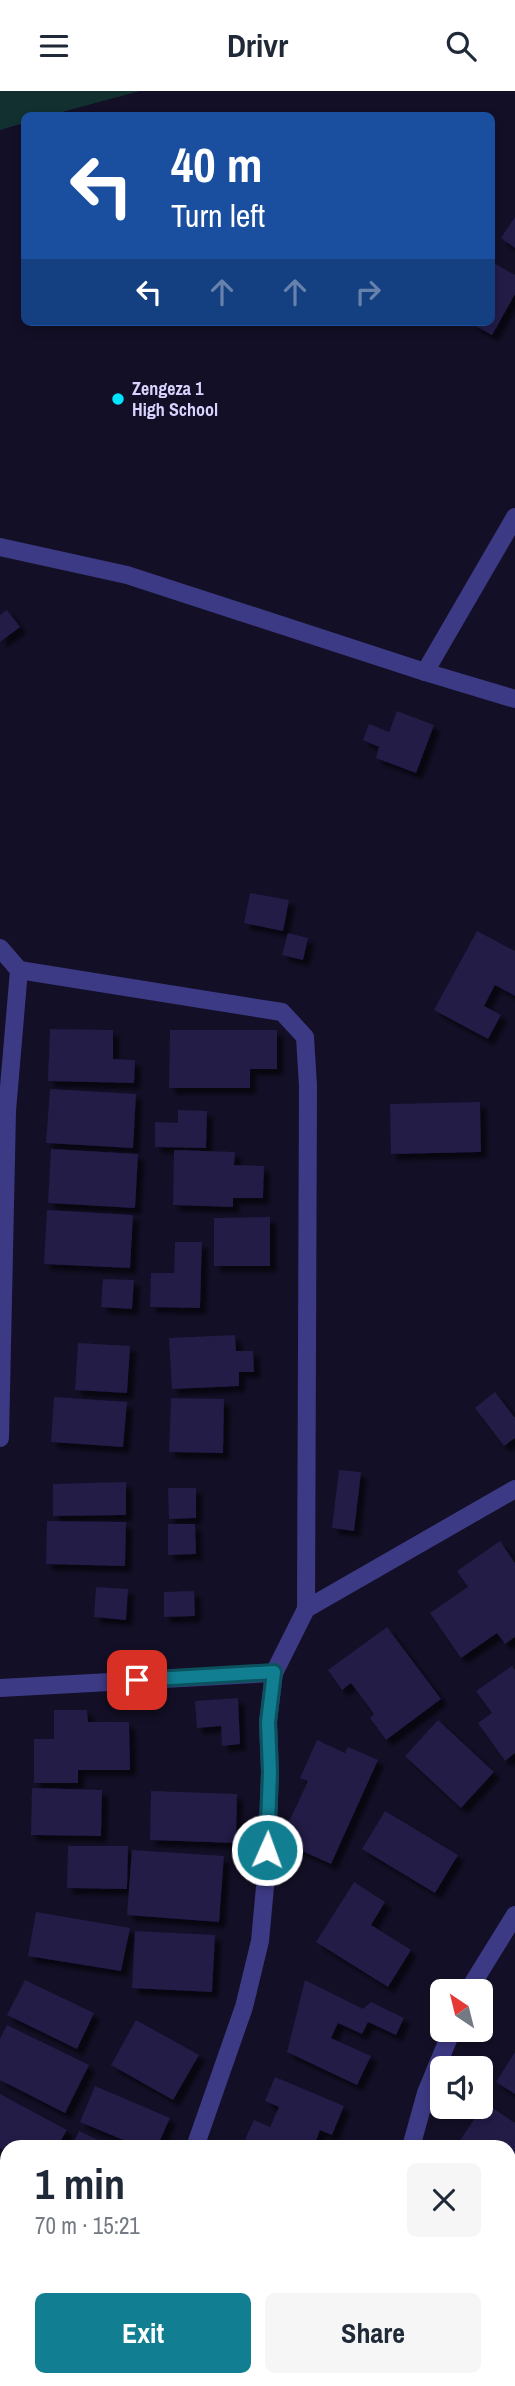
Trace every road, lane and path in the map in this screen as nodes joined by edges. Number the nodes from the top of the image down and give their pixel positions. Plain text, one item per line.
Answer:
1 (515, 517) edge
2 (0, 547) edge
3 (425, 672) junction
4 (515, 699) edge
5 (0, 948) edge
6 (19, 970) junction
7 (3, 1111) edge
8 (0, 1438) edge
9 (515, 1489) edge
10 (306, 1609) junction
11 (274, 1672) junction
12 (0, 1688) edge
13 (515, 1915) edge
14 (475, 1979) edge
15 (447, 2042) edge
16 (197, 2140) edge
17 (413, 2140) edge

1 - 3 street
2 - 3 street
3 - 4 street
5 - 6 street
6 - 7 street
6 - 10 street
7 - 8 street
9 - 10 street
10 - 11 street
11 - 12 street
11 - 16 street
13 - 14 street
15 - 17 street

